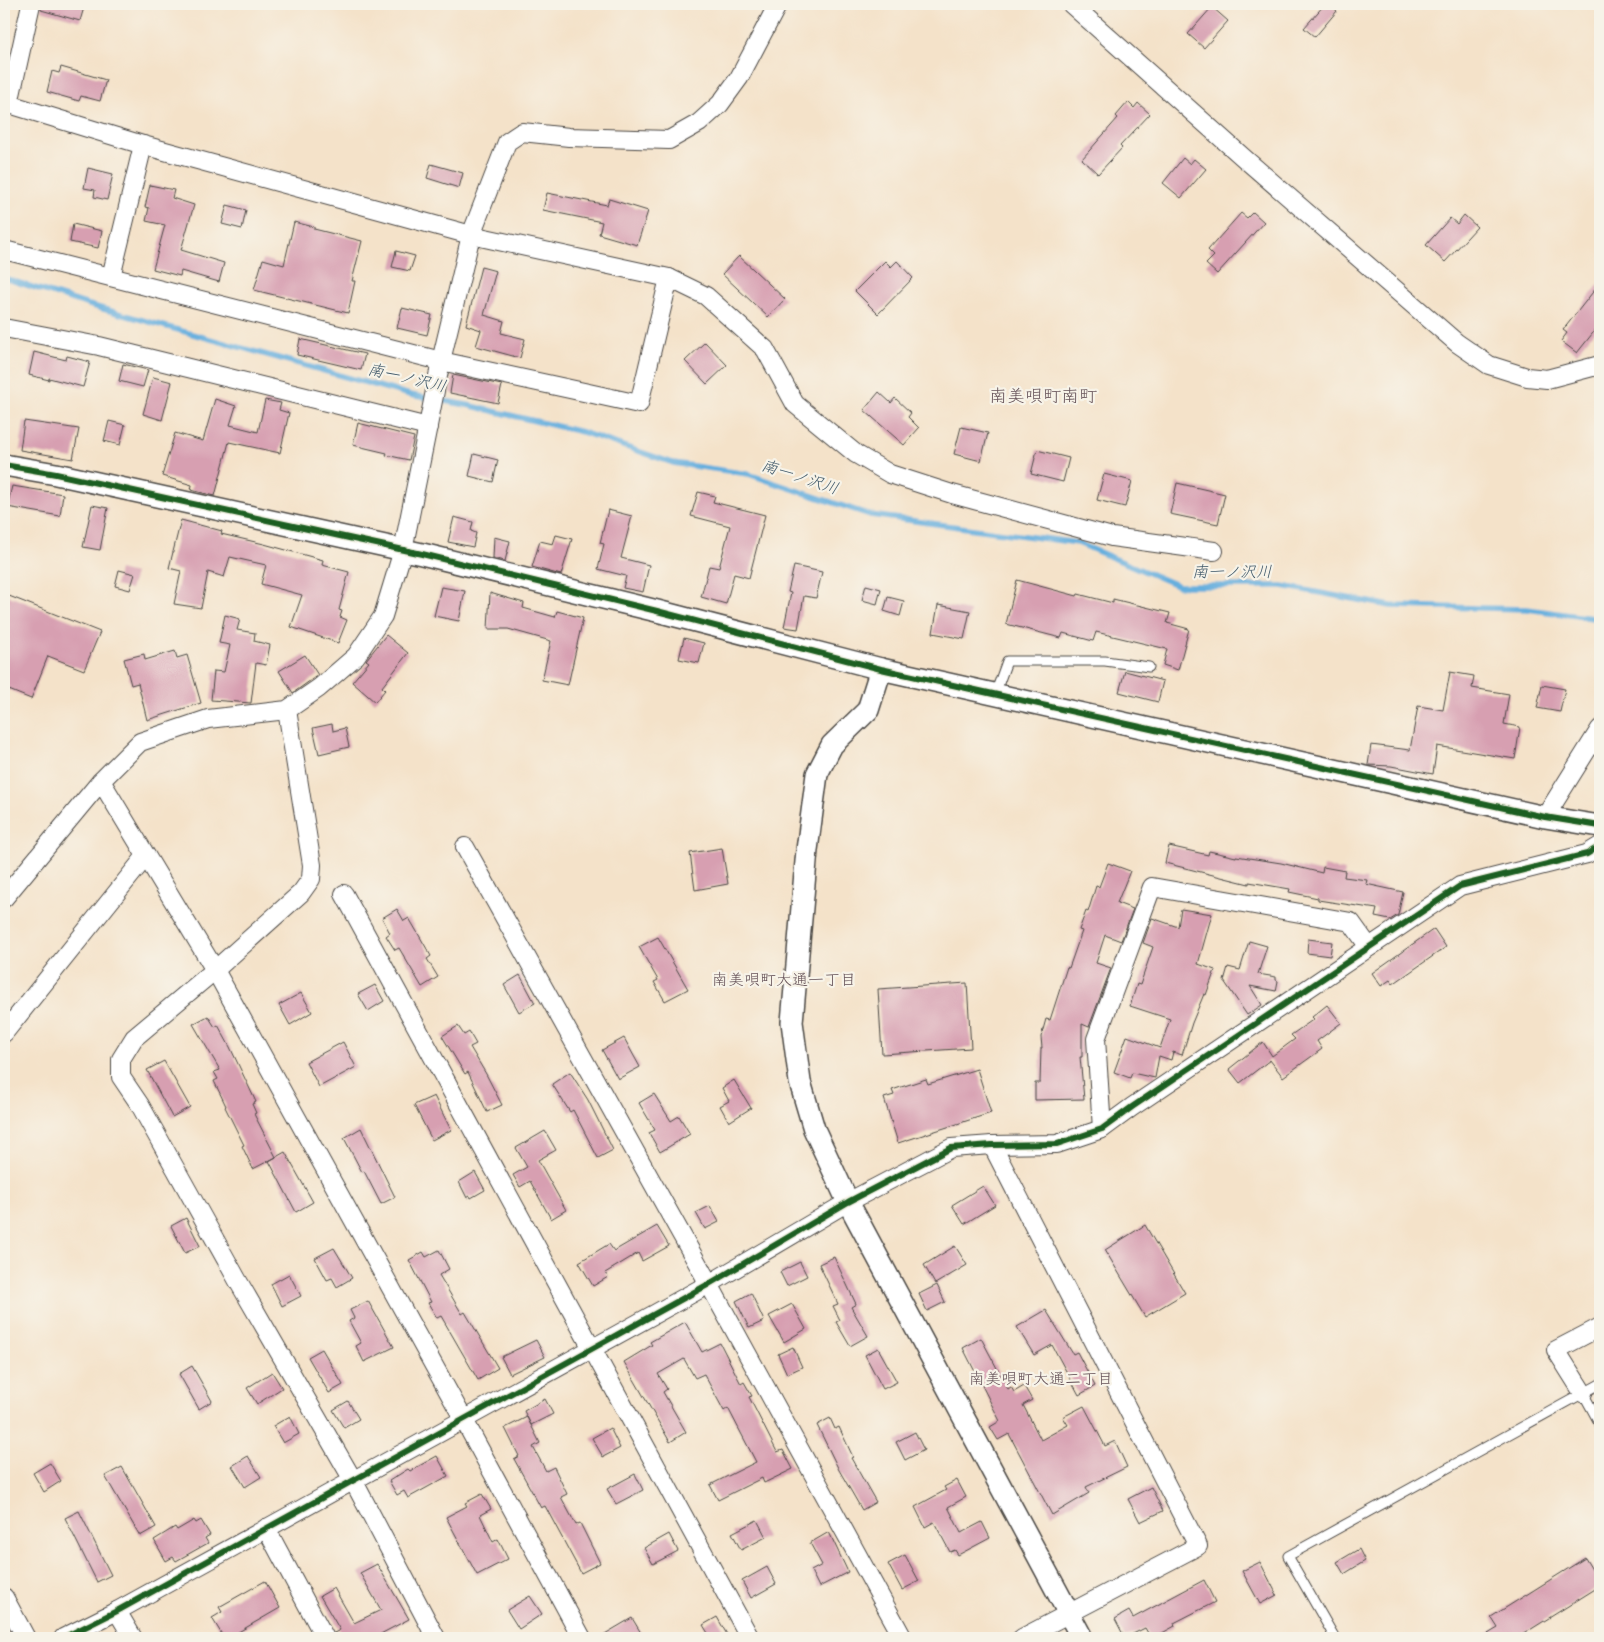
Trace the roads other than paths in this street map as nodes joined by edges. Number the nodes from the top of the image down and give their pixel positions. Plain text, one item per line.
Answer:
1 (31, 4) edge
2 (778, 4) edge
3 (1071, 4) edge
4 (6, 103) edge
5 (143, 145) junction
6 (471, 235) junction
7 (4, 250) edge
8 (111, 278) junction
9 (669, 278) junction
10 (4, 328) edge
11 (441, 361) junction
12 (1600, 365) edge
13 (429, 421) junction
14 (4, 465) edge
15 (403, 550) junction
16 (1214, 551) dead end
17 (1149, 667) dead end
18 (881, 669) junction
19 (995, 694) junction
20 (287, 710) junction
21 (1600, 729) edge
22 (101, 781) junction
23 (1545, 817) junction
24 (1600, 826) edge
25 (1600, 846) edge
26 (465, 847) dead end
27 (146, 856) junction
28 (344, 894) dead end
29 (4, 898) edge
30 (1369, 947) junction
31 (216, 970) junction
32 (4, 1033) edge
33 (1102, 1129) junction
34 (992, 1144) junction
35 (848, 1202) junction
36 (709, 1284) junction
37 (1600, 1328) edge
38 (591, 1349) junction
39 (1600, 1384) edge
40 (1583, 1393) junction
41 (464, 1420) junction
42 (1600, 1424) edge
43 (353, 1480) junction
44 (266, 1528) junction
45 (4, 1597) edge
46 (117, 1611) junction
47 (1068, 1613) junction
48 (26, 1638) edge
49 (63, 1638) edge
50 (133, 1638) edge
51 (326, 1638) edge
52 (436, 1638) edge
53 (582, 1638) edge
54 (750, 1638) edge
55 (903, 1638) edge
56 (1022, 1638) edge
57 (1082, 1638) edge
58 (1335, 1638) edge

1 - 4 street
2 - 6 street
3 - 12 street
4 - 5 street
5 - 6 street
5 - 8 street
6 - 9 street
6 - 11 street
7 - 8 street
8 - 11 street
9 - 11 street
9 - 16 street
10 - 13 street
11 - 13 street
13 - 15 street
14 - 15 street
15 - 18 street
15 - 20 street
17 - 19 lane
18 - 19 street
18 - 35 street
19 - 23 street
20 - 22 street
20 - 31 street
21 - 23 street
22 - 27 street
22 - 29 street
23 - 24 street
25 - 30 street
26 - 36 street
27 - 31 street
27 - 32 street
28 - 38 street
30 - 33 street
30 - 33 street
31 - 41 street
31 - 43 street
33 - 34 street
34 - 35 street
34 - 47 street
35 - 36 street
35 - 47 street
36 - 38 street
36 - 55 street
37 - 40 street
38 - 41 street
38 - 54 street
39 - 40 lane
40 - 42 lane
40 - 58 lane
41 - 43 street
41 - 53 street
43 - 44 street
43 - 52 street
44 - 46 street
44 - 51 street
45 - 48 street
46 - 49 street
46 - 50 street
47 - 56 street
47 - 57 street

